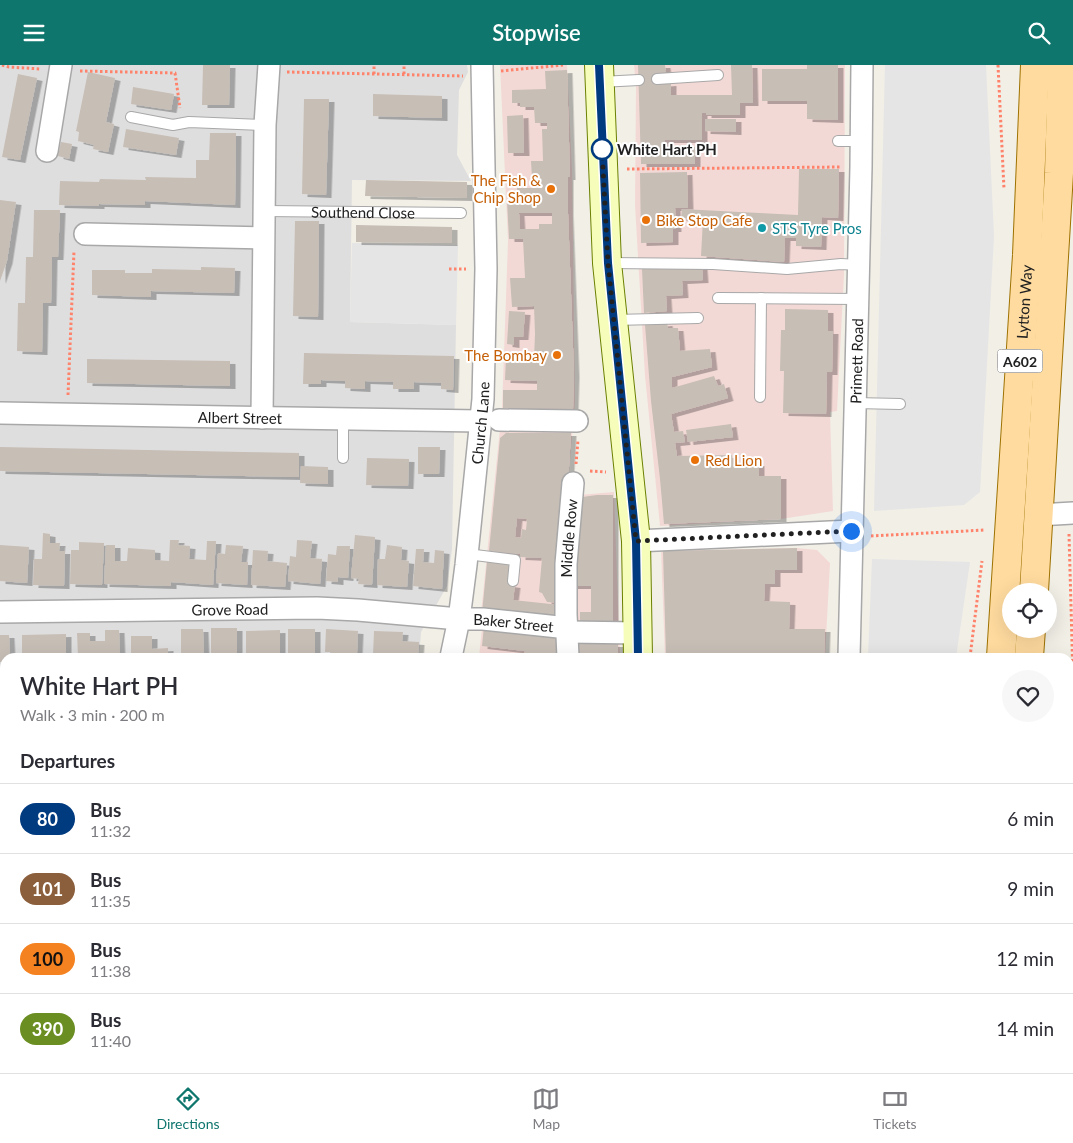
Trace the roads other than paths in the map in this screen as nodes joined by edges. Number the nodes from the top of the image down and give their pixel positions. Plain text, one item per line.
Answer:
1 (862, 65) edge
2 (1035, 65) edge
3 (1062, 65) edge
4 (61, 68) edge
5 (269, 68) edge
6 (482, 69) edge
7 (599, 74) edge
8 (718, 75) dead end
9 (657, 79) dead end
10 (639, 80) dead end
11 (131, 117) dead end
12 (265, 125) junction
13 (838, 141) dead end
14 (862, 141) junction
15 (47, 151) dead end
16 (264, 211) junction
17 (461, 213) dead end
18 (85, 234) road end
19 (264, 238) junction
20 (608, 263) junction
21 (859, 265) junction
22 (718, 297) dead end
23 (761, 298) junction
24 (858, 299) junction
25 (698, 318) dead end
26 (613, 320) junction
27 (760, 397) dead end
28 (854, 403) junction
29 (900, 404) dead end
30 (0, 413) edge
31 (262, 418) junction
32 (343, 418) junction
33 (490, 421) junction
34 (577, 421) road end
35 (343, 458) dead end
36 (574, 477) road end
37 (1070, 513) edge
38 (1038, 515) junction
39 (851, 531) junction
40 (636, 541) junction
41 (467, 555) junction
42 (513, 581) dead end
43 (1034, 583) edge
44 (0, 612) edge
45 (459, 619) junction
46 (568, 630) junction
47 (1030, 638) edge
48 (638, 645) edge
49 (452, 653) edge
50 (568, 653) edge
51 (848, 653) edge
52 (1002, 653) edge
53 (1029, 653) edge

1 - 14 street, Primett Road
2 - 52 main road, Lytton Way / A602
3 - 38 main road, Lytton Way / A602
4 - 15 street
5 - 12 street
6 - 33 street, Church Lane
7 - 10 lane
7 - 20 street
8 - 9 lane
11 - 12 lane
12 - 16 street
13 - 14 lane
14 - 21 street, Primett Road
16 - 17 lane, Southend Close
16 - 19 street
18 - 19 street
19 - 31 street
20 - 21 lane
20 - 26 street
21 - 24 street, Primett Road
22 - 23 lane
23 - 24 lane
23 - 27 lane
24 - 28 street, Primett Road
25 - 26 lane
26 - 40 street
28 - 29 lane
28 - 39 street, Primett Road
30 - 31 street, Albert Street
31 - 32 street, Albert Street
32 - 33 street, Albert Street
32 - 35 lane
33 - 34 street, Albert Street
33 - 41 street, Church Lane
36 - 46 street, Middle Row
37 - 38 street
38 - 43 main road, Lytton Way / A602
39 - 40 street
39 - 51 street, Primett Road
40 - 48 street
41 - 42 lane
41 - 45 street, Church Lane
44 - 45 street, Grove Road
45 - 46 street, Baker Street
45 - 49 street, Church Lane
46 - 48 street, Baker Street
46 - 50 street, Middle Row
47 - 53 main road

